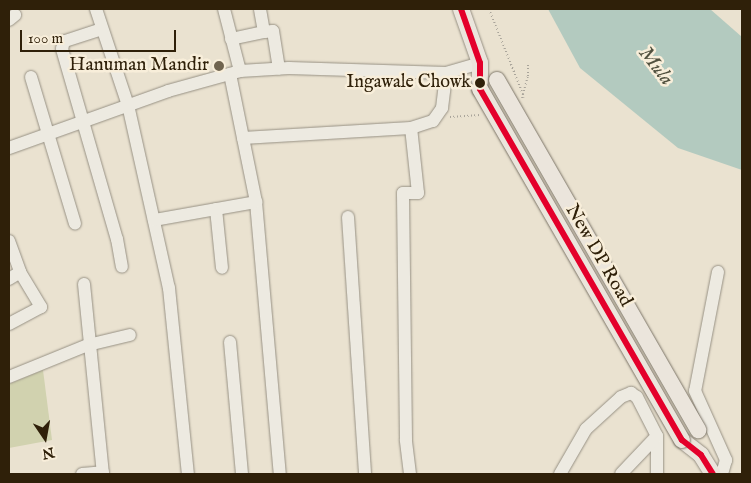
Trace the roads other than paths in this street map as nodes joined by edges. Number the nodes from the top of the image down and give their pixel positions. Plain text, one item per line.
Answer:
1 (96, 9) edge
2 (224, 9) edge
3 (260, 9) edge
4 (462, 9) edge
5 (102, 29) junction
6 (264, 32) junction
7 (231, 39) junction
8 (480, 63) junction
9 (279, 68) junction
10 (235, 73) junction
11 (446, 73) junction
12 (31, 77) dead end
13 (128, 105) junction
14 (82, 120) junction
15 (411, 128) junction
16 (49, 133) junction
17 (243, 138) junction
18 (9, 148) edge
19 (256, 202) junction
20 (216, 209) junction
21 (348, 218) dead end
22 (154, 220) junction
23 (75, 224) dead end
24 (9, 240) edge
25 (122, 267) dead end
26 (222, 268) dead end
27 (718, 272) dead end
28 (14, 276) edge
29 (84, 284) dead end
30 (9, 324) edge
31 (130, 335) dead end
32 (230, 342) dead end
33 (88, 345) junction
34 (9, 377) edge
35 (657, 436) junction
36 (701, 455) junction
37 (103, 473) edge
38 (82, 474) edge
39 (188, 474) edge
40 (242, 474) edge
41 (280, 474) edge
42 (365, 474) edge
43 (410, 474) edge
44 (560, 474) edge
45 (620, 474) edge
46 (657, 474) edge
47 (713, 474) edge
48 (722, 474) edge

1 - 5 street
2 - 7 street
3 - 6 street
4 - 8 main road, New DP Road
5 - 13 street
5 - 14 street
6 - 7 street
6 - 9 street
7 - 10 street
8 - 11 street
8 - 36 main road, New DP Road, bridge
8 - 36 main road, New DP Road, bridge
9 - 10 street
9 - 11 street
10 - 13 street
10 - 17 street
11 - 15 street
12 - 16 street
13 - 14 street
13 - 22 street
14 - 16 street
14 - 25 street
15 - 17 street
15 - 43 street
16 - 18 street
16 - 23 street
17 - 19 street
19 - 20 street
19 - 41 street
20 - 22 street
20 - 26 street
21 - 42 street
22 - 39 street
24 - 28 street
27 - 48 street
28 - 30 street
29 - 33 street
31 - 33 street
32 - 40 street
33 - 34 street
33 - 37 street
35 - 44 street
35 - 45 street
35 - 46 street
36 - 47 main road, New DP Road
37 - 38 street

